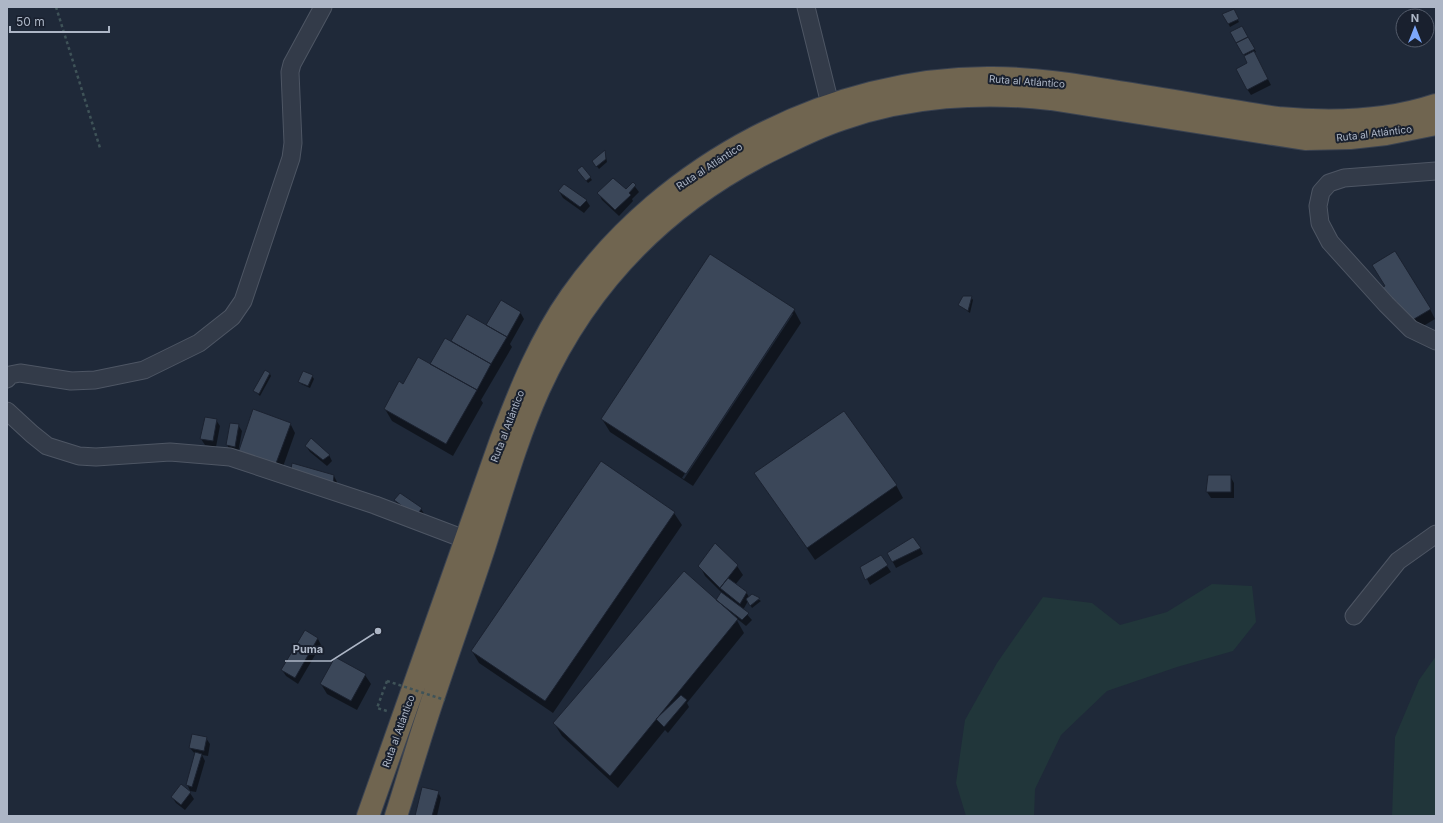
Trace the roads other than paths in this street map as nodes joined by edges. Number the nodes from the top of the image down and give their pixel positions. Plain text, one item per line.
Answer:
1 (323, 7) edge
2 (806, 7) edge
3 (830, 104) junction
4 (1436, 105) edge
5 (1436, 124) edge
6 (1436, 171) edge
7 (1436, 341) edge
8 (7, 379) edge
9 (7, 411) edge
10 (1436, 534) edge
11 (467, 540) junction
12 (1354, 616) dead end
13 (403, 716) junction
14 (368, 816) edge
15 (391, 816) edge
16 (396, 816) edge

1 - 8 street
2 - 3 street
3 - 4 highway, Ruta al Atlántico
3 - 11 highway, Ruta al Atlántico
5 - 16 highway, Ruta al Atlántico
6 - 7 street
9 - 11 street
10 - 12 street
11 - 13 highway, Ruta al Atlántico
13 - 14 highway, Ruta al Atlántico
13 - 15 highway

